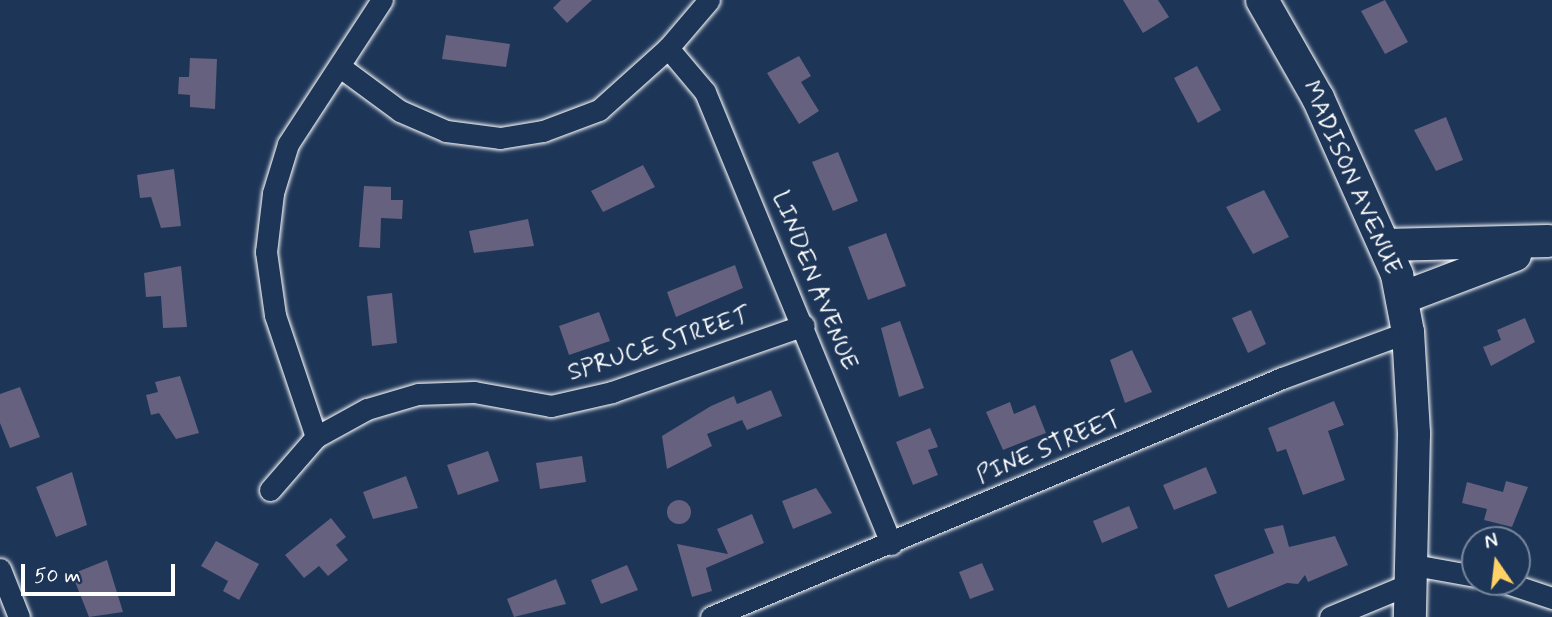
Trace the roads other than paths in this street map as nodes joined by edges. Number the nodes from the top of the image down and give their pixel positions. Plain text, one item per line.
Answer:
1 (382, 0) edge
2 (709, 0) edge
3 (1262, 0) edge
4 (668, 48) junction
5 (343, 69) junction
6 (1550, 240) edge
7 (1385, 245) junction
8 (1402, 298) junction
9 (804, 325) junction
10 (1408, 332) junction
11 (316, 437) junction
12 (270, 491) dead end
13 (891, 544) junction
14 (0, 569) edge
15 (1414, 574) junction
16 (1461, 576) edge
17 (1531, 591) edge
18 (1552, 598) edge
19 (19, 617) edge
20 (712, 617) edge
21 (1330, 617) edge
22 (1410, 617) edge

1 - 5 street
2 - 4 street
3 - 7 street, MADISON AVENUE
4 - 5 street
4 - 9 street, LINDEN AVENUE
5 - 11 street
6 - 7 street
6 - 8 street
7 - 8 street, MADISON AVENUE
8 - 10 street, MADISON AVENUE
9 - 11 street, SPRUCE STREET
9 - 13 street, LINDEN AVENUE
10 - 13 street, PINE STREET
10 - 15 street, MADISON AVENUE
11 - 12 street, SPRUCE STREET
13 - 20 street, PINE STREET
14 - 19 street
15 - 16 street
15 - 21 street
15 - 22 street, MADISON AVENUE
17 - 18 street

